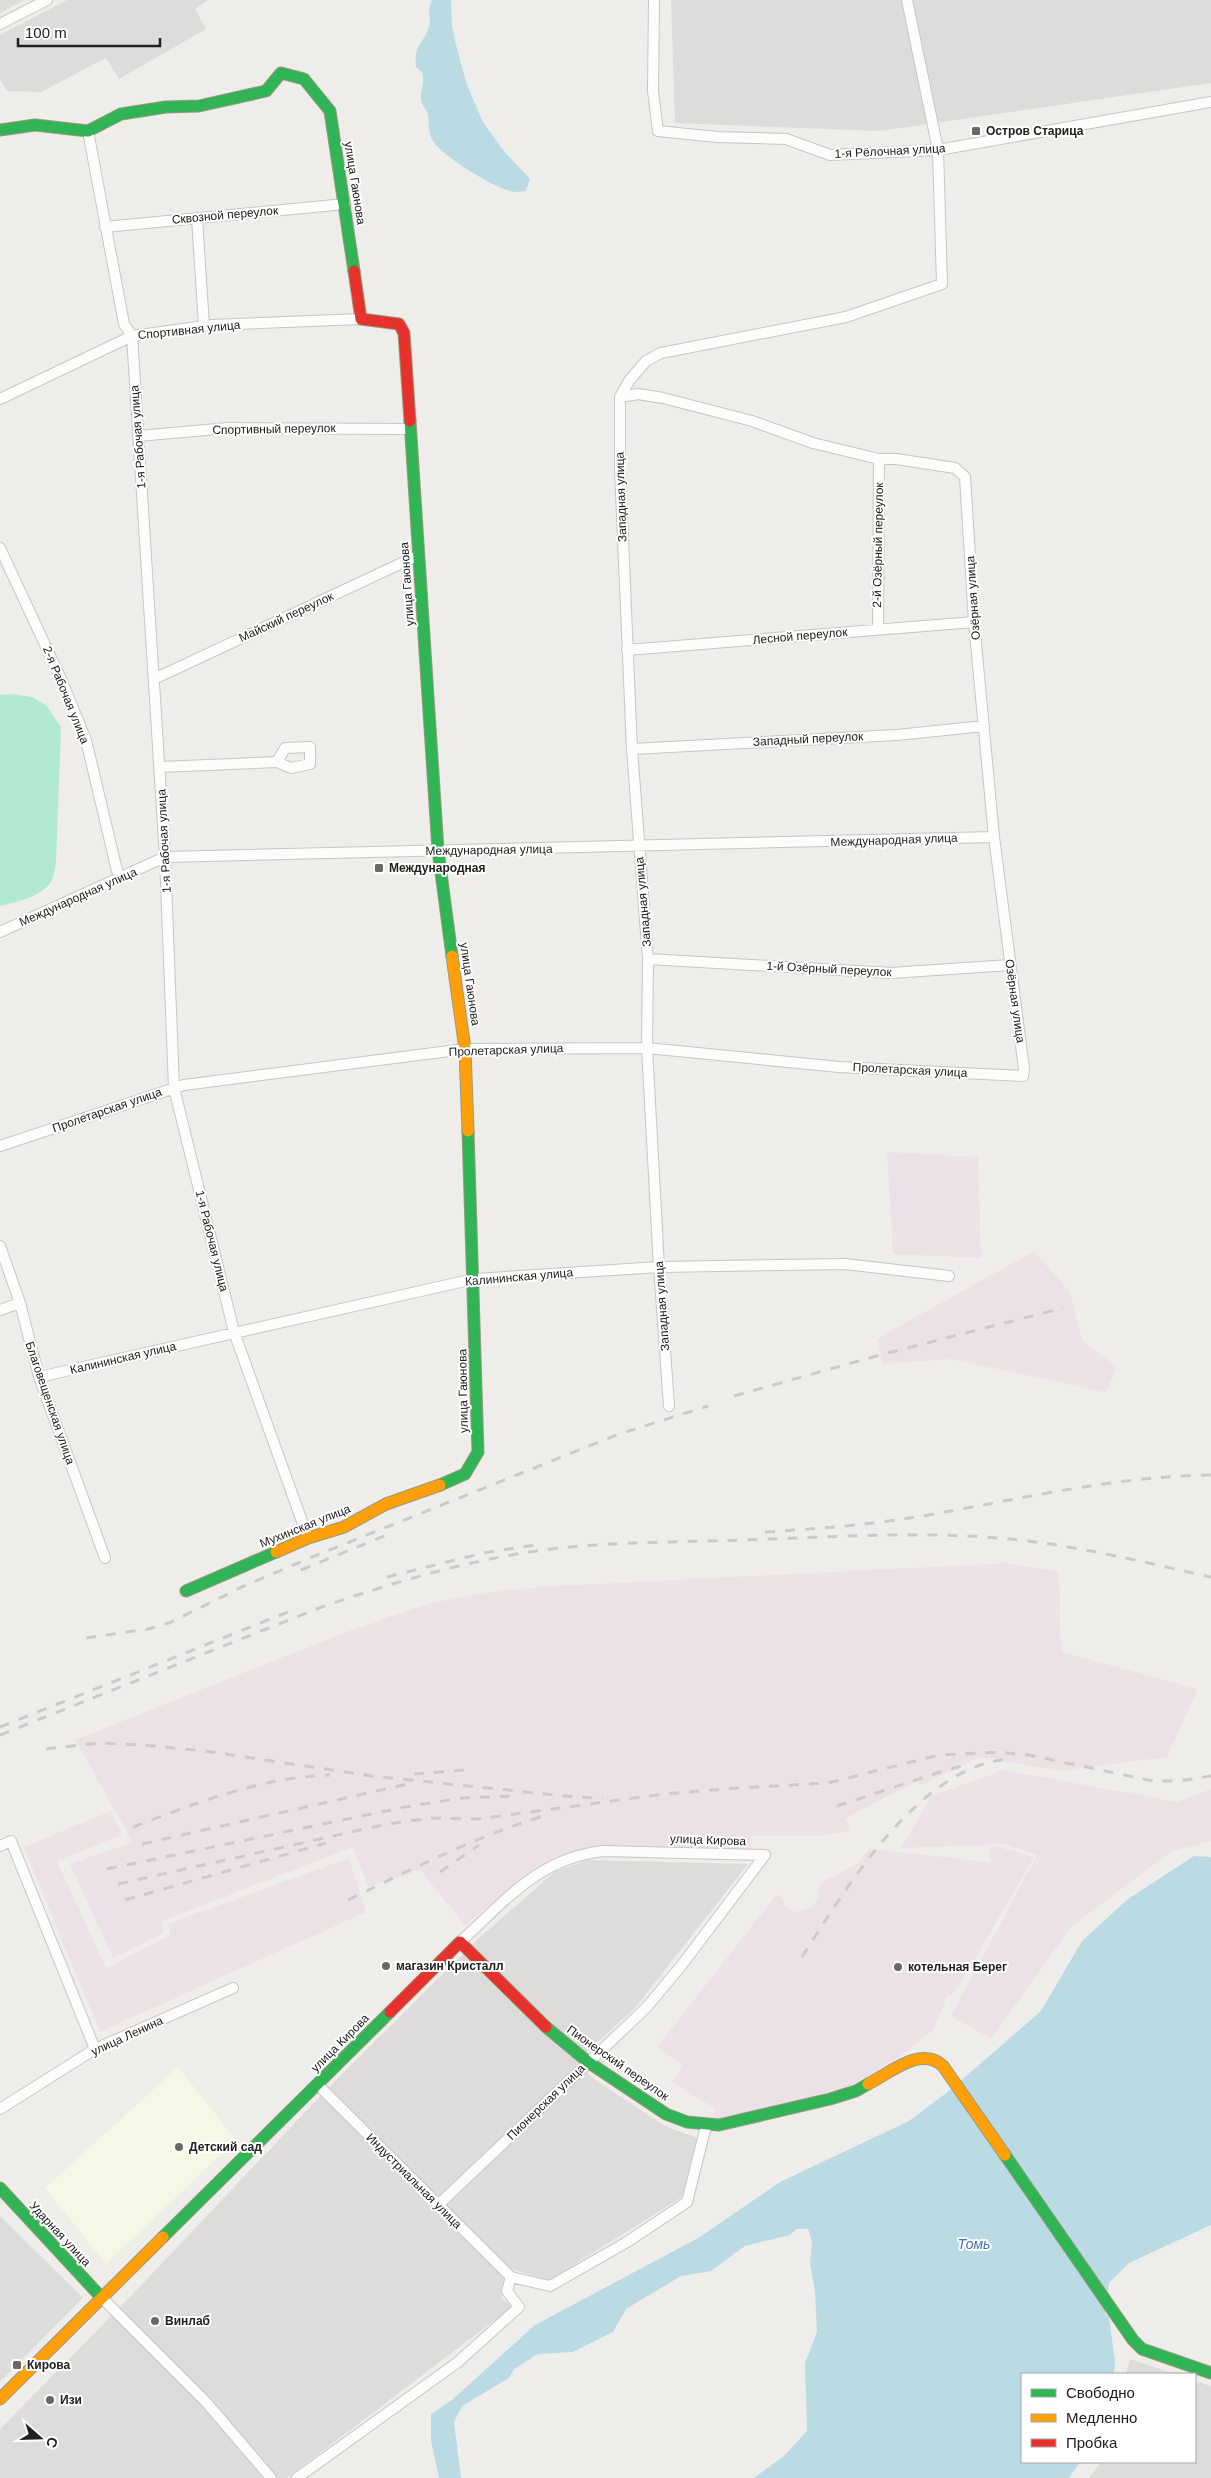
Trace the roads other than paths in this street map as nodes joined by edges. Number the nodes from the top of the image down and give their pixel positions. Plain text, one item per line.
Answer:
1 (47, 0) edge
2 (654, 0) edge
3 (907, 0) edge
4 (0, 24) edge
5 (1211, 102) edge
6 (0, 130) edge
7 (88, 131) junction
8 (938, 150) junction
9 (345, 204) junction
10 (197, 218) junction
11 (105, 227) junction
12 (361, 319) junction
13 (204, 326) junction
14 (132, 336) junction
15 (620, 397) junction
16 (0, 399) edge
17 (410, 429) junction
18 (138, 436) junction
19 (879, 459) junction
20 (0, 548) edge
21 (419, 556) junction
22 (974, 622) junction
23 (878, 630) junction
24 (627, 650) junction
25 (154, 678) junction
26 (984, 726) junction
27 (632, 749) junction
28 (277, 762) dead end
29 (160, 767) junction
30 (994, 837) junction
31 (638, 847) junction
32 (438, 850) junction
33 (166, 858) junction
34 (119, 879) junction
35 (0, 932) edge
36 (648, 959) junction
37 (1010, 965) junction
38 (647, 1048) junction
39 (465, 1049) junction
40 (1023, 1076) joint
41 (174, 1088) junction
42 (0, 1146) edge
43 (0, 1246) edge
44 (659, 1267) junction
45 (949, 1276) dead end
46 (474, 1279) junction
47 (20, 1303) junction
48 (0, 1310) edge
49 (234, 1332) junction
50 (39, 1377) junction
51 (669, 1406) dead end
52 (478, 1452) joint
53 (308, 1538) junction
54 (105, 1558) dead end
55 (186, 1592) dead end
56 (0, 1846) edge
57 (765, 1855) joint
58 (460, 1942) junction
59 (233, 1988) dead end
60 (95, 2048) junction
61 (588, 2062) junction
62 (318, 2085) junction
63 (0, 2109) edge
64 (706, 2126) junction
65 (0, 2188) edge
66 (438, 2206) junction
67 (511, 2277) junction
68 (101, 2297) junction
69 (1211, 2373) edge
70 (0, 2399) edge
71 (271, 2478) edge
72 (297, 2478) edge

1 - 4 street
2 - 8 street, 1-я Рёлочная улица
3 - 8 street
5 - 8 street, 1-я Рёлочная улица
6 - 7 street
7 - 9 street, улица Гаюнова
7 - 11 street, 1-я Рабочая улица
8 - 15 street
9 - 10 street, Сквозной переулок
9 - 12 street, улица Гаюнова
10 - 11 street, Сквозной переулок
10 - 13 street
11 - 14 street, 1-я Рабочая улица
12 - 13 street, Спортивная улица
12 - 17 street, улица Гаюнова
13 - 14 street, Спортивная улица
14 - 16 street, Спортивная улица
14 - 18 street, 1-я Рабочая улица
15 - 19 street, Озёрная улица
15 - 24 street, Западная улица
17 - 18 street, Спортивный переулок
17 - 21 street, улица Гаюнова
18 - 25 street, 1-я Рабочая улица
19 - 22 street, Озёрная улица
19 - 23 street, 2-й Озёрный переулок
20 - 34 street, 2-я Рабочая улица
21 - 25 street, Майский переулок
21 - 32 street, улица Гаюнова
22 - 23 street, Лесной переулок
22 - 26 street, Озёрная улица
23 - 24 street, Лесной переулок
24 - 27 street, Западная улица
25 - 29 street, 1-я Рабочая улица
26 - 27 street, Западный переулок
26 - 30 street, Озёрная улица
27 - 31 street, Западная улица
28 - 29 street
29 - 33 street, 1-я Рабочая улица
30 - 31 street, Международная улица
30 - 37 street, Озёрная улица
31 - 32 street, Международная улица
31 - 36 street, Западная улица
32 - 33 street, Международная улица
32 - 39 street, улица Гаюнова
33 - 34 street, Международная улица
33 - 41 street, 1-я Рабочая улица
34 - 35 street, Международная улица
36 - 37 street, 1-й Озёрный переулок
36 - 38 street, Западная улица
37 - 40 street, Озёрная улица
38 - 39 street, Пролетарская улица
38 - 40 street, Пролетарская улица
38 - 44 street, Западная улица
39 - 41 street, Пролетарская улица
39 - 46 street, улица Гаюнова
41 - 42 street, Пролетарская улица
41 - 49 street, 1-я Рабочая улица
43 - 47 street, Благовещенская улица
44 - 45 street, Калининская улица
44 - 46 street, Калининская улица
44 - 51 street, Западная улица
46 - 49 street, Калининская улица
46 - 52 street, улица Гаюнова
47 - 48 street
47 - 50 street, Благовещенская улица
49 - 50 street, Калининская улица
49 - 53 street, 1-я Рабочая улица
50 - 54 street, Благовещенская улица
52 - 53 street, Мухинская улица
53 - 55 street, Мухинская улица
56 - 60 street
57 - 58 street, улица Кирова
57 - 61 street, Пионерская улица
58 - 61 street, Пионерский переулок
58 - 62 street, улица Кирова
59 - 60 street, улица Ленина
60 - 63 street, улица Ленина
61 - 64 street, Пионерский переулок
61 - 66 street, Пионерская улица
62 - 66 street, Индустриальная улица
62 - 68 street, улица Кирова
64 - 67 street
64 - 69 street
65 - 68 street, Ударная улица
66 - 67 street, Индустриальная улица
67 - 72 street
68 - 70 street, улица Кирова
68 - 71 street

